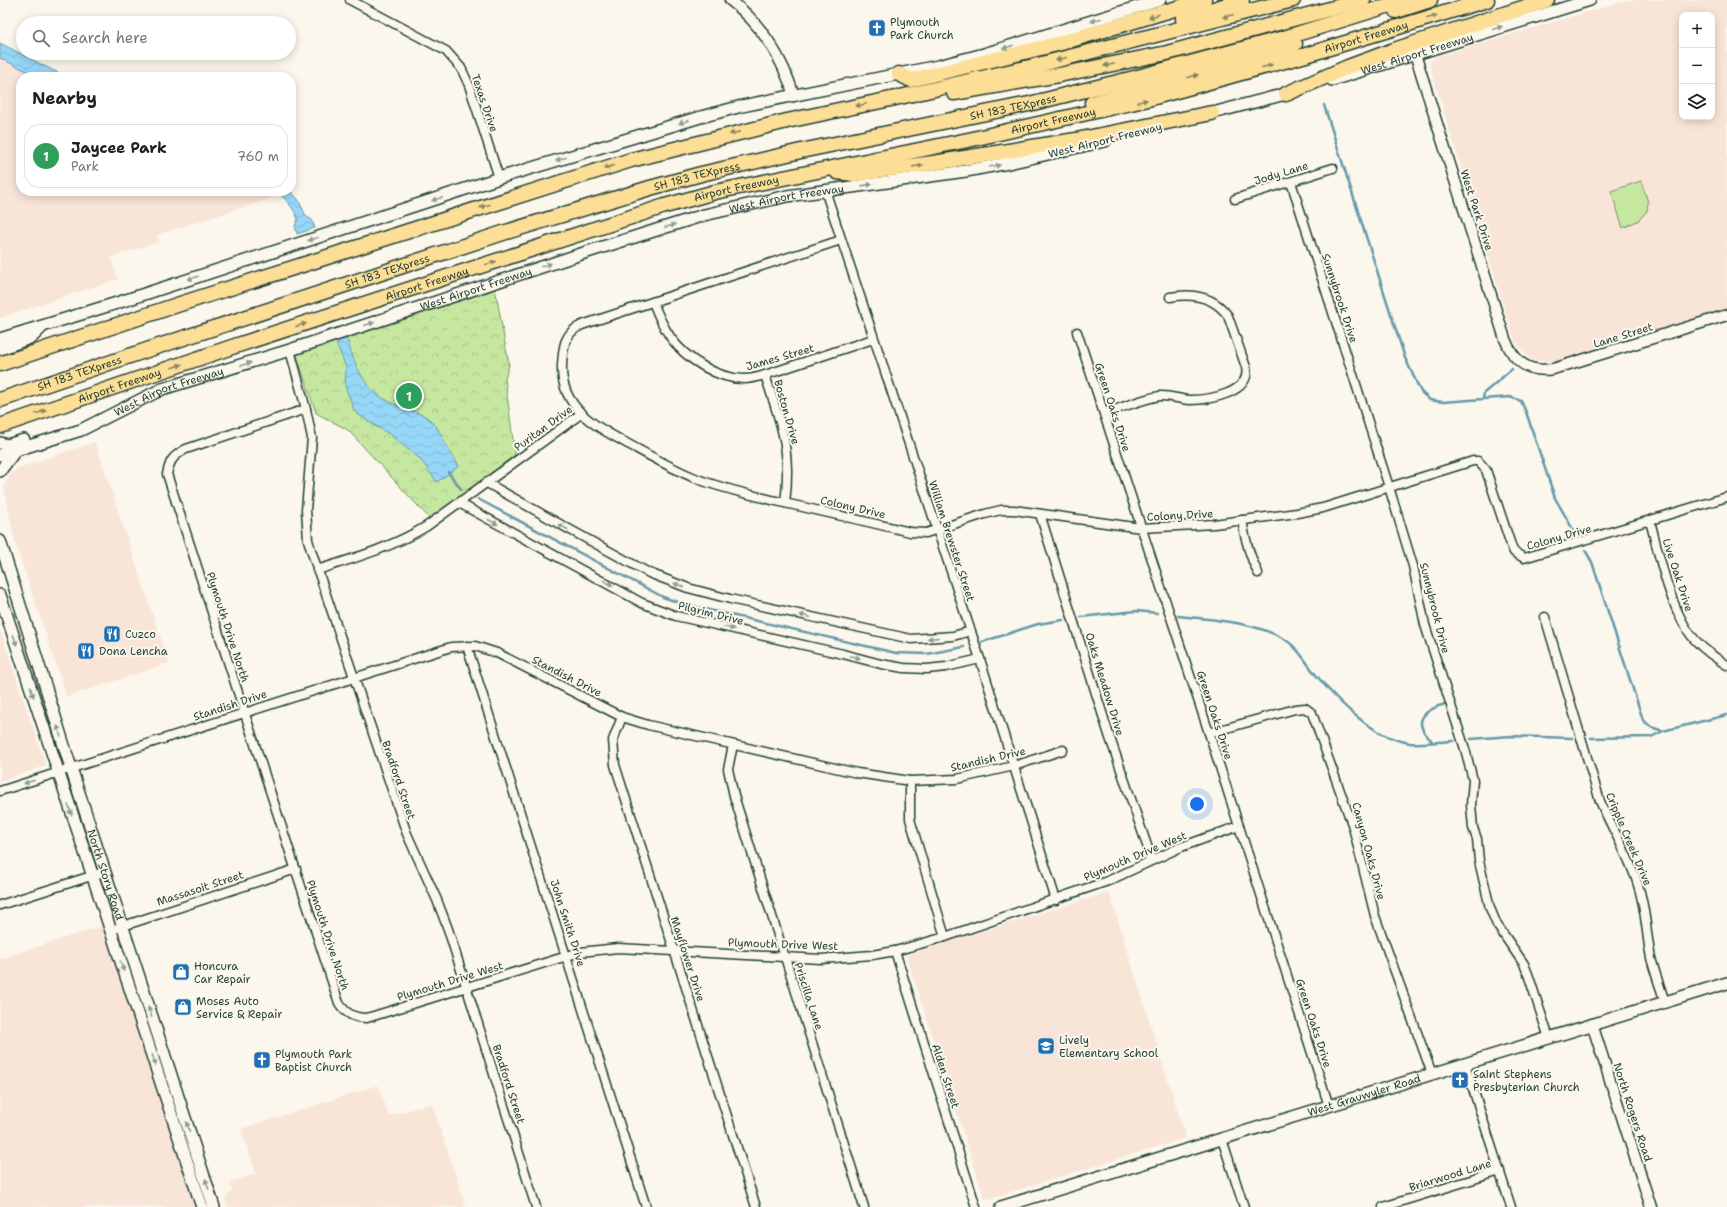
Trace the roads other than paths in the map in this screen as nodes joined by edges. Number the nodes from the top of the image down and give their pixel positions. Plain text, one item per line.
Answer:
1 (350, 0) edge
2 (730, 0) edge
3 (1160, 0) edge
4 (1204, 0) edge
5 (1242, 0) edge
6 (1293, 0) edge
7 (1363, 0) edge
8 (1386, 0) edge
9 (1406, 0) edge
10 (1430, 0) edge
11 (1487, 0) edge
12 (1547, 0) edge
13 (1590, 0) edge
14 (1121, 43) junction
15 (1415, 54) junction
16 (899, 74) junction
17 (1286, 94) junction
18 (794, 96) junction
19 (900, 97) junction
20 (1212, 113) junction
21 (968, 140) junction
22 (1333, 168) dead end
23 (824, 171) junction
24 (499, 178) junction
25 (1291, 182) junction
26 (825, 190) junction
27 (1235, 199) dead end
28 (841, 240) junction
29 (1170, 297) dead end
30 (654, 302) junction
31 (1727, 315) edge
32 (44, 325) junction
33 (1077, 332) dead end
34 (1, 338) edge
35 (873, 339) junction
36 (0, 349) edge
37 (290, 350) junction
38 (0, 364) edge
39 (1526, 366) joint
40 (765, 375) junction
41 (0, 391) edge
42 (0, 400) edge
43 (306, 409) junction
44 (582, 413) junction
45 (1104, 413) junction
46 (91, 424) junction
47 (2, 426) edge
48 (0, 443) edge
49 (15, 451) junction
50 (0, 455) edge
51 (0, 471) edge
52 (487, 483) junction
53 (1389, 486) junction
54 (1727, 497) edge
55 (459, 503) junction
56 (785, 503) junction
57 (1040, 514) junction
58 (1242, 520) junction
59 (1650, 521) junction
60 (1141, 528) junction
61 (937, 530) junction
62 (0, 541) edge
63 (317, 570) junction
64 (1258, 573) dead end
65 (0, 595) edge
66 (1545, 617) dead end
67 (971, 631) junction
68 (467, 646) junction
69 (980, 659) junction
70 (1727, 666) edge
71 (353, 677) junction
72 (244, 713) junction
73 (622, 717) junction
74 (1209, 733) junction
75 (733, 745) junction
76 (1063, 750) dead end
77 (1014, 766) junction
78 (70, 768) junction
79 (58, 773) junction
80 (910, 781) junction
81 (0, 791) edge
82 (1239, 826) junction
83 (1152, 860) junction
84 (296, 869) junction
85 (104, 872) junction
86 (92, 875) junction
87 (1056, 900) junction
88 (0, 905) edge
89 (122, 926) junction
90 (111, 930) junction
91 (945, 937) junction
92 (674, 950) junction
93 (895, 951) junction
94 (567, 956) junction
95 (785, 957) junction
96 (1727, 983) edge
97 (467, 988) junction
98 (1665, 1002) junction
99 (362, 1018) joint
100 (1592, 1024) junction
101 (1549, 1038) junction
102 (1465, 1064) junction
103 (1432, 1074) junction
104 (1329, 1106) junction
105 (1222, 1139) junction
106 (194, 1164) junction
107 (1500, 1171) junction
108 (202, 1207) edge
109 (214, 1207) edge
110 (536, 1207) edge
111 (646, 1207) edge
112 (756, 1207) edge
113 (864, 1207) edge
114 (976, 1207) edge
115 (1001, 1207) edge
116 (1244, 1207) edge
117 (1383, 1207) edge
118 (1511, 1207) edge
119 (1651, 1207) edge

1 - 24 street, Texas Drive
2 - 18 street
3 -> 16 main road
4 -> 16 highway
5 - 14 highway
6 -> 14 highway
7 -> 19 highway
8 - 41 highway, SH 183 TEXpress
9 - 42 highway, SH 183 TEXpress
21 -> 10 highway
21 -> 11 highway, Airport Freeway
12 - 17 highway
15 -> 13 main road, West Airport Freeway
14 -> 19 highway
15 - 17 main road, West Airport Freeway
15 - 39 street, West Park Drive
16 - 18 main road
17 - 20 main road, West Airport Freeway
18 -> 24 main road
19 -> 38 highway
23 -> 20 highway
26 -> 20 main road, West Airport Freeway
21 - 23 highway, Airport Freeway
22 - 25 street, Jody Lane
47 -> 23 highway, Airport Freeway
24 -> 32 main road
25 - 27 street, Jody Lane
25 - 53 street, Sunnybrook Drive
26 - 28 street, William Brewster Street
37 -> 26 main road, West Airport Freeway
28 - 30 street, Puritan Drive
28 - 35 street, William Brewster Street
29 - 45 street
30 - 40 street, James Street
30 - 44 street, Puritan Drive
31 - 39 street, Lane Street
32 - 34 main road
32 - 36 main road
33 - 45 street, Green Oaks Drive
35 - 40 street, James Street
35 - 61 street, William Brewster Street
37 - 43 street, Bradford Street
46 -> 37 main road, West Airport Freeway
40 - 56 street, Boston Drive
43 - 63 street, Bradford Street
43 - 72 street, Plymouth Drive North
44 - 52 street, Puritan Drive
44 - 56 street, Colony Drive
45 - 60 street, Green Oaks Drive
46 - 48 main road
46 - 49 main road, West Airport Freeway
49 - 50 main road, West Airport Freeway
49 - 51 main road
52 - 55 street, Puritan Drive
67 -> 52 street, Pilgrim Drive
53 - 58 street, Colony Drive
53 - 59 street, Colony Drive
53 - 101 street, Sunnybrook Drive
54 - 59 street, Colony Drive
55 - 63 street, Puritan Drive
55 -> 69 street, Pilgrim Drive
56 - 61 street, Colony Drive
57 - 60 street, Colony Drive
57 - 61 street, Colony Drive
57 - 83 street, Oaks Meadow Drive
58 - 60 street, Colony Drive
58 - 64 street
59 - 70 street, Live Oak Drive
60 - 74 street, Green Oaks Drive
61 - 67 street, William Brewster Street
78 -> 62 main road, North Story Road
63 - 71 street, Bradford Street
65 -> 79 main road, North Story Road
66 - 98 street, Cripple Creek Drive
67 - 69 street, William Brewster Street
68 - 71 street, Standish Drive
68 - 73 street, Standish Drive
68 - 94 street, John Smith Drive
69 - 77 street, William Brewster Street
71 - 72 street, Standish Drive
71 - 97 street, Bradford Street
72 - 78 street, Standish Drive
72 - 84 street, Plymouth Drive North
73 - 75 street, Standish Drive
73 - 92 street, Mayflower Drive
74 - 82 street, Green Oaks Drive
74 - 103 street, Canyon Oaks Drive
75 - 80 street, Standish Drive
75 - 95 street, Priscilla Lane
76 - 77 street, Standish Drive
77 - 80 street, Standish Drive
77 - 87 street, William Brewster Street
78 - 79 street, Standish Drive
78 - 85 main road, North Story Road
79 -> 81 street, Standish Drive
79 -> 86 main road, North Story Road
80 - 91 street
82 - 83 street, Plymouth Drive West
82 - 104 street, Green Oaks Drive
83 - 87 street, Plymouth Drive West
84 - 89 street, Massasoit Street
84 - 99 street, Plymouth Drive North
85 - 86 street
85 - 89 main road, North Story Road
86 - 88 street
86 - 90 main road, North Story Road
87 - 91 street, Plymouth Drive West
89 - 90 street, Massasoit Street
106 -> 89 main road, North Story Road
90 -> 106 main road, North Story Road
91 - 93 street, Plymouth Drive West
92 - 94 street, Plymouth Drive West
92 - 95 street, Plymouth Drive West
92 - 112 street, Mayflower Drive
93 - 95 street, Plymouth Drive West
93 - 114 street, Alden Street
94 - 97 street, Plymouth Drive West
94 - 111 street, John Smith Drive
95 - 113 street, Priscilla Lane
96 - 98 main road, West Grauwyler Road
97 - 99 street, Plymouth Drive West
97 - 110 street, Bradford Street
98 - 100 main road, West Grauwyler Road
100 - 101 main road, West Grauwyler Road
100 - 119 street, North Rogers Road
101 - 102 main road, West Grauwyler Road
102 - 103 main road, West Grauwyler Road
102 - 107 street
103 - 104 main road, West Grauwyler Road
104 - 105 main road, West Grauwyler Road
105 - 115 main road, West Grauwyler Road
105 - 116 street
106 - 108 main road, North Story Road
109 -> 106 main road, North Story Road
107 - 117 street, Briarwood Lane
107 - 118 street

